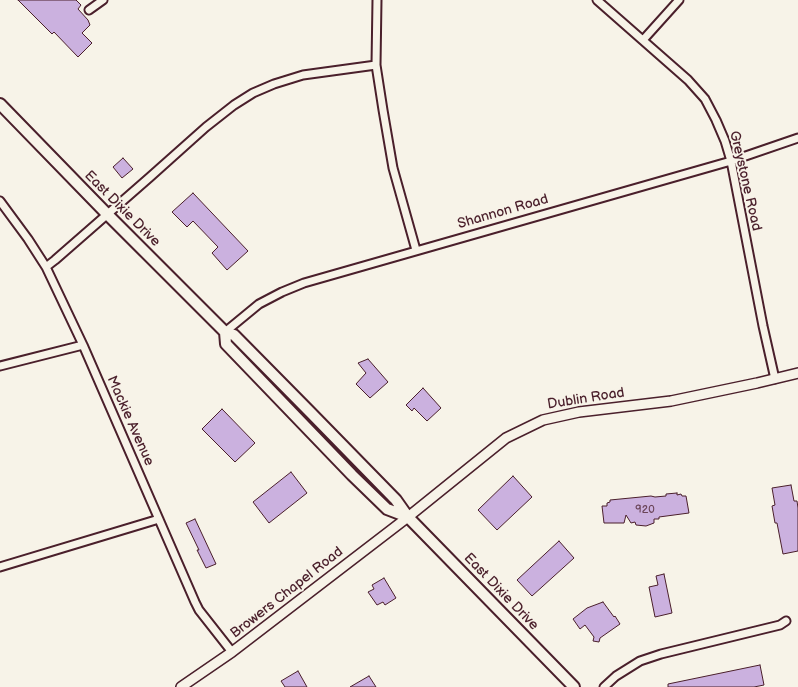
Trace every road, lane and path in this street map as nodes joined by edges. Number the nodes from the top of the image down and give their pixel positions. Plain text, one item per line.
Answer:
1 (103, 0) edge
2 (378, 0) edge
3 (597, 0) edge
4 (678, 0) edge
5 (89, 10) dead end
6 (643, 40) junction
7 (376, 65) junction
8 (0, 104) edge
9 (798, 138) edge
10 (731, 161) junction
11 (0, 201) edge
12 (107, 214) junction
13 (416, 250) junction
14 (46, 267) junction
15 (225, 332) junction
16 (83, 345) junction
17 (0, 366) edge
18 (798, 373) edge
19 (775, 379) junction
20 (408, 517) junction
21 (159, 519) junction
22 (0, 567) edge
23 (786, 620) dead end
24 (232, 652) junction
25 (181, 687) edge
26 (574, 687) edge
27 (604, 687) edge

1 - 5 street
2 - 7 street
3 - 6 street, Greystone Road
4 - 6 street
6 - 10 street, Greystone Road
7 - 12 street
7 - 13 street
8 - 12 main road, East Dixie Drive
9 - 10 street, Shannon Road
10 - 13 street, Shannon Road
10 - 19 street, Greystone Road
11 - 14 street, Mackie Avenue
12 - 14 street
12 - 15 main road, East Dixie Drive
13 - 15 street, Shannon Road
14 - 16 street, Mackie Avenue
15 - 20 main road, East Dixie Drive
16 - 17 street
16 - 21 street, Mackie Avenue
18 - 19 street, Dublin Road
19 - 20 street, Dublin Road
20 - 24 street, Browers Chapel Road
20 - 26 main road, East Dixie Drive
21 - 22 street
21 - 24 street, Mackie Avenue
23 - 27 street
24 - 25 street, Browers Chapel Road

